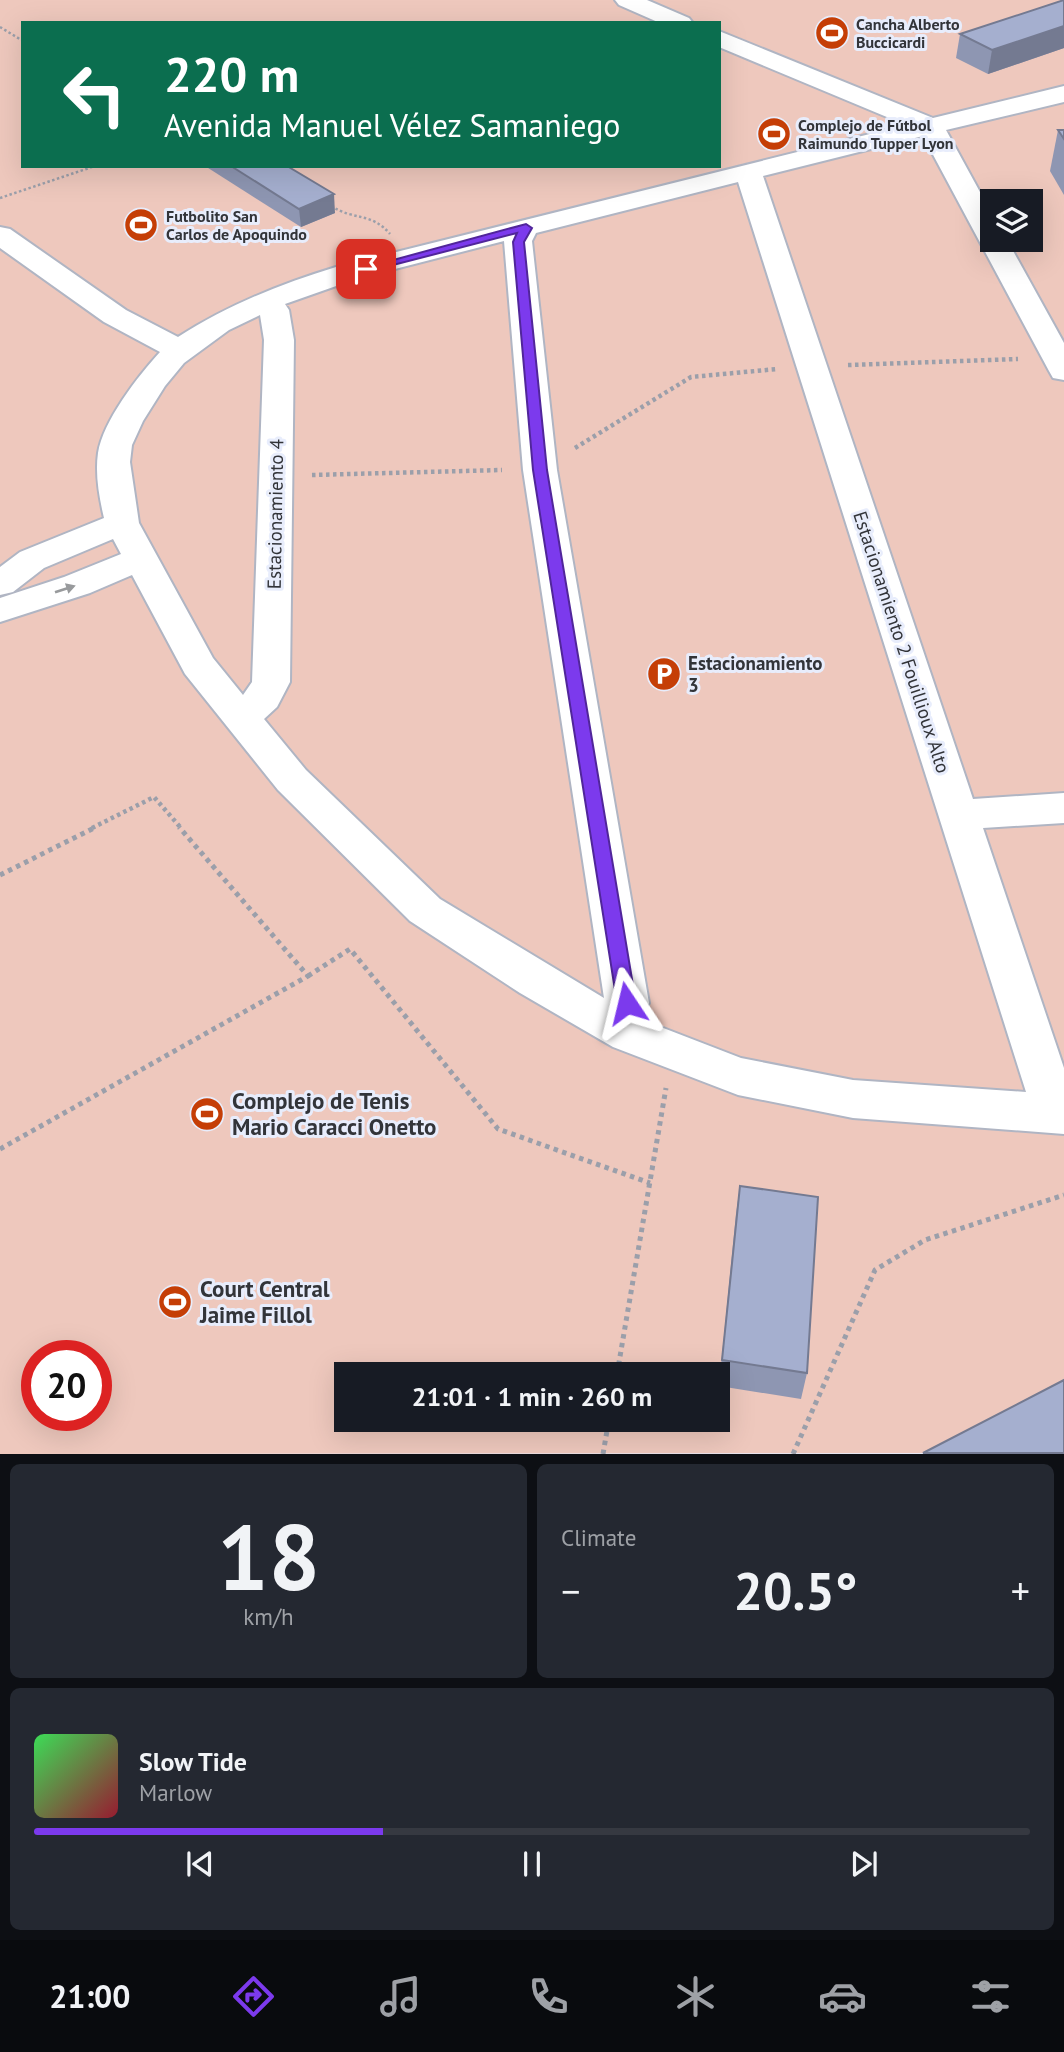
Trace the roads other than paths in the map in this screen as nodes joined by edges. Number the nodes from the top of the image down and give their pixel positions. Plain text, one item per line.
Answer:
1 (627, 0) edge
2 (676, 21) edge
3 (721, 39) edge
4 (1064, 94) edge
5 (931, 126) junction
6 (748, 170) junction
7 (980, 215) edge
8 (526, 228) junction
9 (0, 235) edge
10 (1000, 252) edge
11 (267, 301) junction
12 (179, 351) junction
13 (1060, 364) edge
14 (122, 523) junction
15 (139, 559) junction
16 (0, 584) edge
17 (0, 610) edge
18 (241, 718) junction
19 (1064, 808) edge
20 (958, 815) junction
21 (611, 1023) junction
22 (1060, 1114) edge

1 - 2 lane
3 - 5 lane
4 - 5 lane
5 - 6 lane
5 - 7 lane
6 - 8 lane
6 - 20 lane, Estacionamiento 2 Fouillioux Alto
8 - 11 lane
8 - 21 lane
9 - 12 lane
10 - 13 lane
11 - 12 lane
11 - 18 lane, Estacionamiento 4
12 - 14 lane
14 - 15 lane
14 - 16 lane
17 -> 15 lane
15 - 18 lane
18 - 21 lane
19 - 20 lane
20 - 22 lane, Estacionamiento 2 Fouillioux Alto
21 - 22 lane

